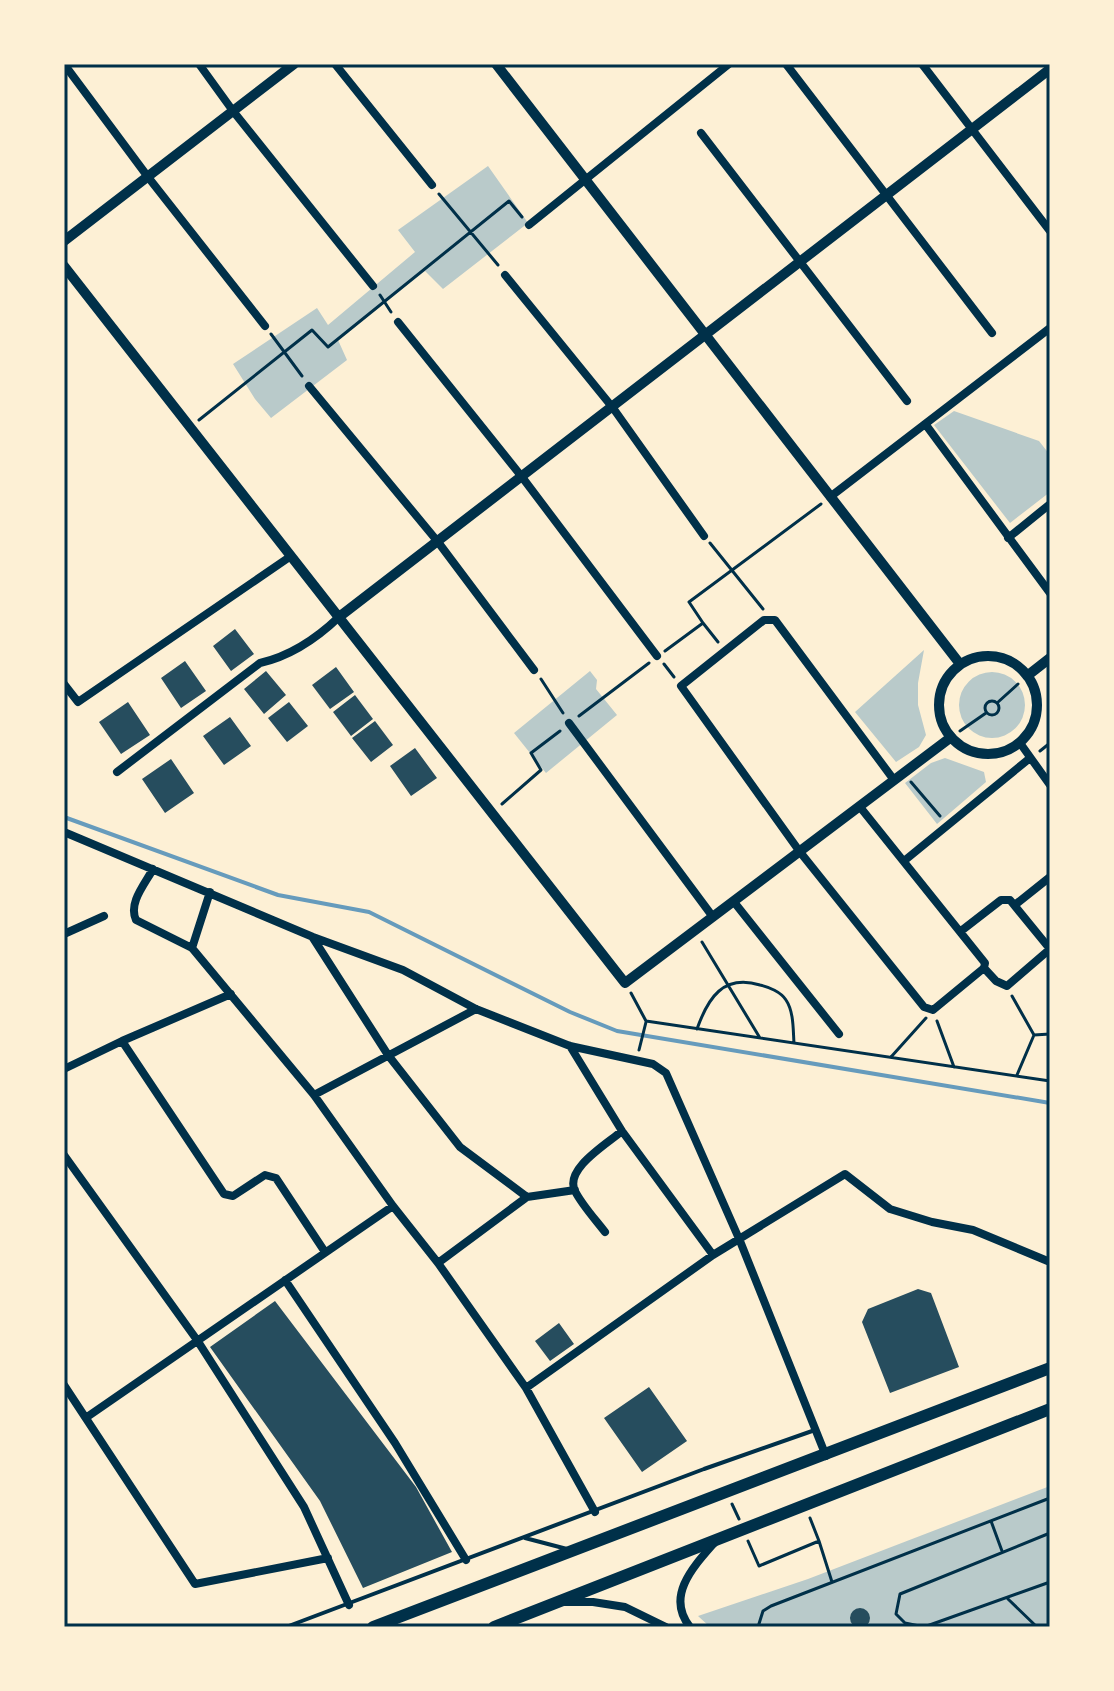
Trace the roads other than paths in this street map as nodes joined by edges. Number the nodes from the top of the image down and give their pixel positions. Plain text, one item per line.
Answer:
1 (64, 64) edge
2 (199, 64) edge
3 (294, 64) edge
4 (335, 64) edge
5 (496, 64) edge
6 (729, 64) edge
7 (786, 64) edge
8 (922, 64) edge
9 (1050, 69) edge
10 (233, 111) junction
11 (971, 131) junction
12 (701, 133) dead end
13 (148, 177) junction
14 (585, 179) junction
15 (432, 185) road end
16 (886, 198) junction
17 (529, 225) road end
18 (1050, 231) edge
19 (64, 241) edge
20 (801, 264) junction
21 (64, 266) edge
22 (505, 275) road end
23 (373, 286) road end
24 (398, 322) road end
25 (265, 326) road end
26 (1050, 328) edge
27 (992, 333) dead end
28 (706, 336) junction
29 (309, 386) road end
30 (907, 401) dead end
31 (613, 408) junction
32 (926, 425) junction
33 (522, 477) junction
34 (830, 497) junction
35 (1050, 504) edge
36 (704, 536) road end
37 (1008, 538) junction
38 (438, 542) junction
39 (291, 556) junction
40 (1050, 593) edge
41 (339, 617) junction
42 (657, 656) road end
43 (1050, 658) edge
44 (960, 664) junction
45 (534, 670) road end
46 (1027, 676) junction
47 (64, 684) edge
48 (569, 723) road end
49 (950, 738) junction
50 (1020, 743) junction
51 (1030, 758) junction
52 (117, 772) dead end
53 (899, 777) junction
54 (1050, 785) edge
55 (860, 807) junction
56 (64, 832) edge
57 (800, 852) junction
58 (904, 861) junction
59 (153, 869) junction
60 (1050, 877) edge
61 (210, 892) junction
62 (734, 902) junction
63 (1016, 904) junction
64 (104, 916) dead end
65 (713, 917) junction
66 (961, 931) junction
67 (64, 934) edge
68 (313, 937) junction
69 (192, 948) junction
70 (1050, 949) edge
71 (983, 963) junction
72 (231, 994) junction
73 (476, 1009) junction
74 (839, 1034) dead end
75 (122, 1041) junction
76 (570, 1046) junction
77 (388, 1055) junction
78 (64, 1069) edge
79 (314, 1095) junction
80 (622, 1131) junction
81 (64, 1155) edge
82 (575, 1190) junction
83 (527, 1197) junction
84 (393, 1206) junction
85 (605, 1232) dead end
86 (740, 1241) junction
87 (325, 1252) junction
88 (713, 1255) junction
89 (1050, 1262) edge
90 (438, 1263) junction
91 (285, 1280) junction
92 (197, 1340) junction
93 (1050, 1368) edge
94 (64, 1385) edge
95 (526, 1388) junction
96 (1050, 1409) edge
97 (87, 1417) junction
98 (815, 1430) junction
99 (826, 1456) junction
100 (595, 1512) junction
101 (525, 1538) junction
102 (717, 1540) junction
103 (577, 1551) junction
104 (328, 1558) junction
105 (466, 1560) junction
106 (558, 1602) junction
107 (349, 1605) junction
108 (286, 1627) edge
109 (373, 1627) edge
110 (494, 1627) edge
111 (666, 1627) edge
112 (690, 1627) edge

1 - 13 street
2 - 10 street
3 - 10 street
4 - 15 street
5 - 14 street
6 - 14 street
7 - 16 street
8 - 11 street
9 - 11 street
10 - 13 street
10 - 23 street
11 - 16 street
11 - 18 street
12 - 20 street
13 - 19 street
13 - 25 street
14 - 17 street
14 - 28 street
16 - 20 street
16 - 27 street
20 - 28 street
20 - 30 street
21 - 39 street
22 - 31 street
24 - 33 street
26 - 32 street
28 - 31 street
28 - 34 street
29 - 38 street
31 - 33 street
31 - 36 street
32 - 34 street
32 - 37 street
33 - 38 street
33 - 42 street
34 - 44 street
35 - 37 street
37 - 40 street
38 - 41 street
38 - 45 street
39 - 41 street
39 - 47 street
41 - 52 street
41 - 65 street
43 - 46 street
44 - 46 street
44 - 49 street
46 - 50 street
48 - 65 street
49 - 50 street
49 - 53 street
50 - 51 street
51 - 54 street
51 - 58 street
53 - 55 street
53 - 57 street
55 - 57 street
55 - 58 street
56 - 59 street
57 - 62 street
57 - 71 street
58 - 66 street
59 - 61 street
59 - 69 street
60 - 63 street
61 - 68 street
61 - 69 street
62 - 65 street
62 - 74 street
63 - 66 street
63 - 70 street
64 - 67 street
66 - 71 street
68 - 73 street
68 - 77 street
69 - 72 street
70 - 71 street
72 - 75 street
72 - 79 street
73 - 76 street
73 - 77 street
75 - 78 street
75 - 87 street
76 - 80 street
76 - 86 street
77 - 79 street
77 - 83 street
79 - 84 street
80 - 82 street
80 - 88 street
81 - 92 street
82 - 83 street
82 - 85 street
83 - 90 street
84 - 87 street
84 - 90 street
86 - 88 street
86 - 89 street
86 - 98 street
87 - 91 street
88 - 95 street
90 - 95 street
91 - 92 street
91 - 105 street
92 - 97 street
92 - 104 street
93 - 99 main road
94 - 97 street
95 - 100 street
96 - 102 main road
97 - 104 street
98 - 99 street
98 - 100 lane
99 - 103 main road
100 - 101 lane
101 - 103 lane
101 - 105 lane
102 - 106 main road
102 - 112 street
103 - 109 main road
104 - 107 street
105 - 107 lane
106 - 110 main road
106 - 111 street
107 - 108 lane

